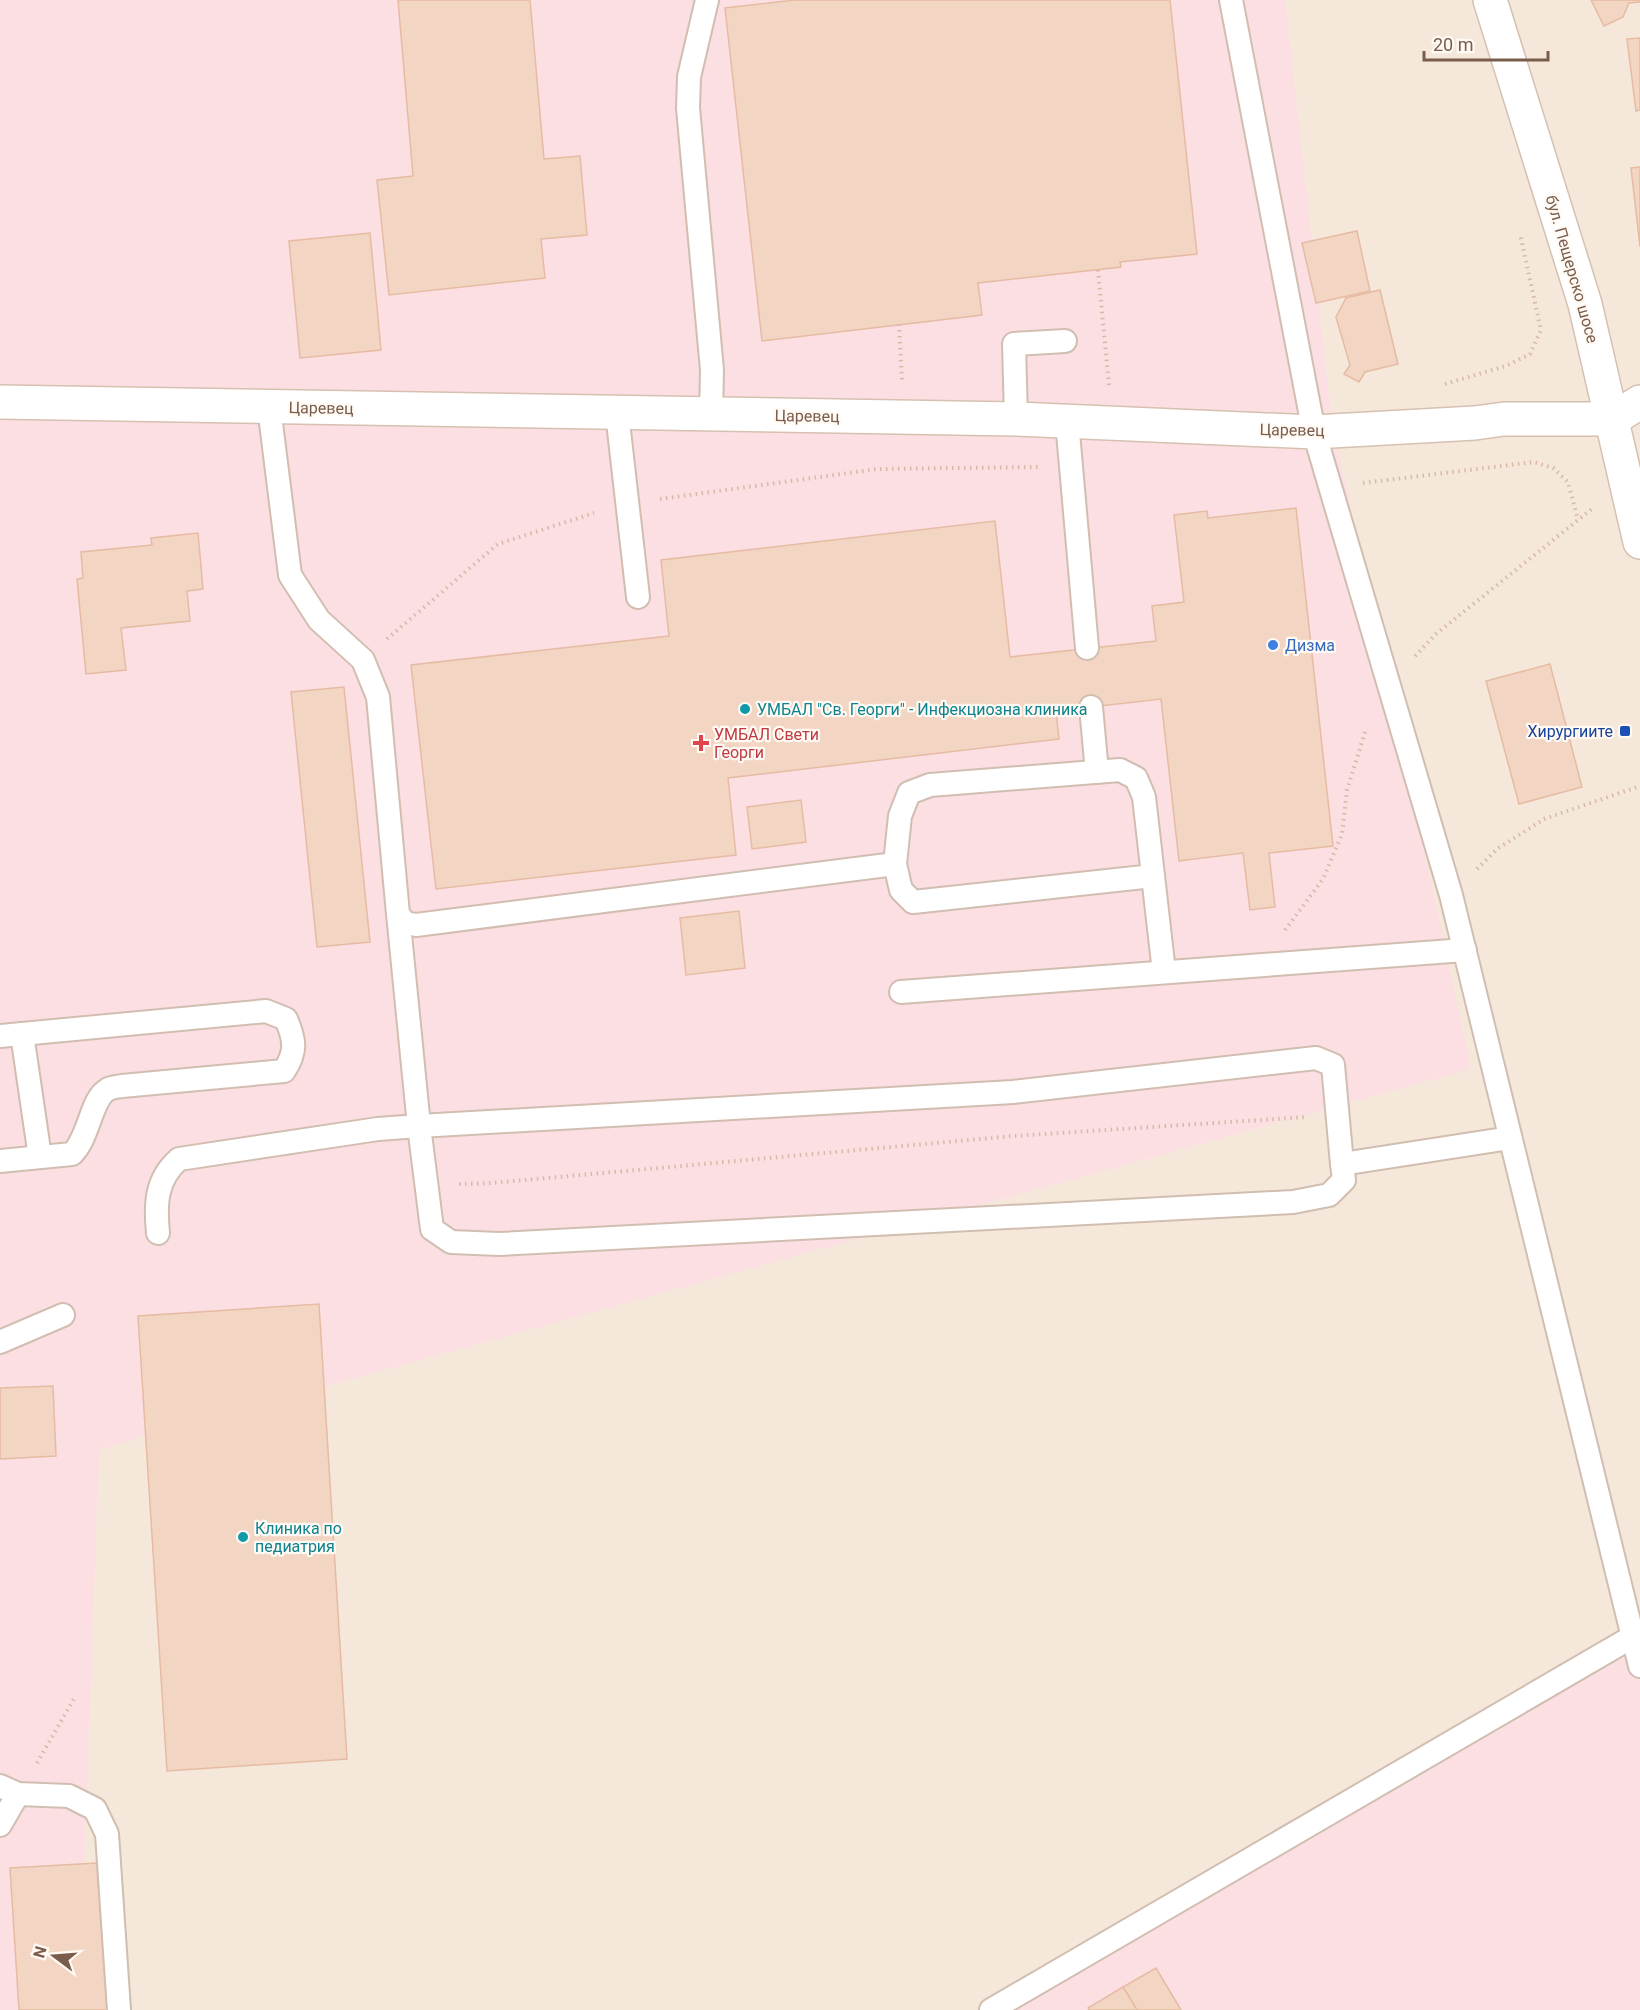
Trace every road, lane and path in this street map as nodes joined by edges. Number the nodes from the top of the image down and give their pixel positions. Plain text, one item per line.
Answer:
1 (707, 0) edge
2 (1231, 0) edge
3 (1490, 0) edge
4 (1098, 270) dead end
5 (899, 324) dead end
6 (1541, 330) dead end
7 (1065, 340) dead end
8 (1491, 371) dead end
9 (0, 402) edge
10 (1640, 402) edge
11 (268, 407) junction
12 (617, 413) junction
13 (711, 415) junction
14 (903, 417) junction
15 (1016, 419) junction
16 (1613, 419) junction
17 (1067, 421) junction
18 (1112, 423) junction
19 (1314, 432) junction
20 (1640, 439) edge
21 (1071, 467) junction
22 (1330, 487) junction
23 (628, 504) junction
24 (1578, 520) dead end
25 (1640, 542) edge
26 (638, 597) dead end
27 (1087, 648) dead end
28 (363, 660) junction
29 (1091, 707) dead end
30 (1097, 772) junction
31 (1640, 786) edge
32 (895, 864) junction
33 (1153, 876) junction
34 (1451, 895) junction
35 (398, 914) junction
36 (1465, 950) junction
37 (1164, 972) junction
38 (901, 992) dead end
39 (11, 1035) edge
40 (1337, 1114) junction
41 (419, 1126) junction
42 (1510, 1138) junction
43 (40, 1157) junction
44 (0, 1161) edge
45 (1342, 1164) junction
46 (427, 1185) junction
47 (158, 1233) dead end
48 (63, 1315) dead end
49 (0, 1342) edge
50 (1632, 1637) junction
51 (1640, 1666) edge
52 (75, 1697) dead end
53 (9, 1790) edge
54 (0, 1825) edge
55 (119, 2010) edge
56 (991, 2010) edge

1 - 13 lane
2 - 19 lane
3 - 16 street, бул. Пещерско шосе
4 - 18 path
5 - 14 path
6 - 8 path
7 - 15 lane
9 - 11 street, Царевец
10 - 16 street
11 - 12 street, Царевец
11 - 28 lane
12 - 13 street, Царевец
12 - 23 lane
13 - 14 street, Царевец
14 - 15 street, Царевец
15 - 17 street, Царевец
16 - 19 street, Царевец
16 - 20 street
16 - 25 street, бул. Пещерско шосе
17 - 18 street, Царевец
17 - 21 lane
18 - 19 street, Царевец
19 - 22 lane
21 - 23 path
21 - 27 lane
22 - 24 path
22 - 34 lane
23 - 26 lane
23 - 28 path
28 - 35 lane
29 - 30 lane
30 - 32 lane
30 - 33 lane
31 - 34 path
32 - 33 lane
32 - 35 lane
33 - 37 lane
34 - 36 lane
35 - 41 lane
36 - 37 lane
36 - 42 lane
37 - 38 lane
39 - 43 lane
39 - 43 lane
40 - 41 lane
40 - 45 lane
40 - 46 path
41 - 46 lane
41 - 47 lane
42 - 45 lane
42 - 50 lane
43 - 44 lane
45 - 46 lane
48 - 49 lane
50 - 51 lane
50 - 56 lane
52 - 53 path
53 - 54 lane
53 - 55 lane

